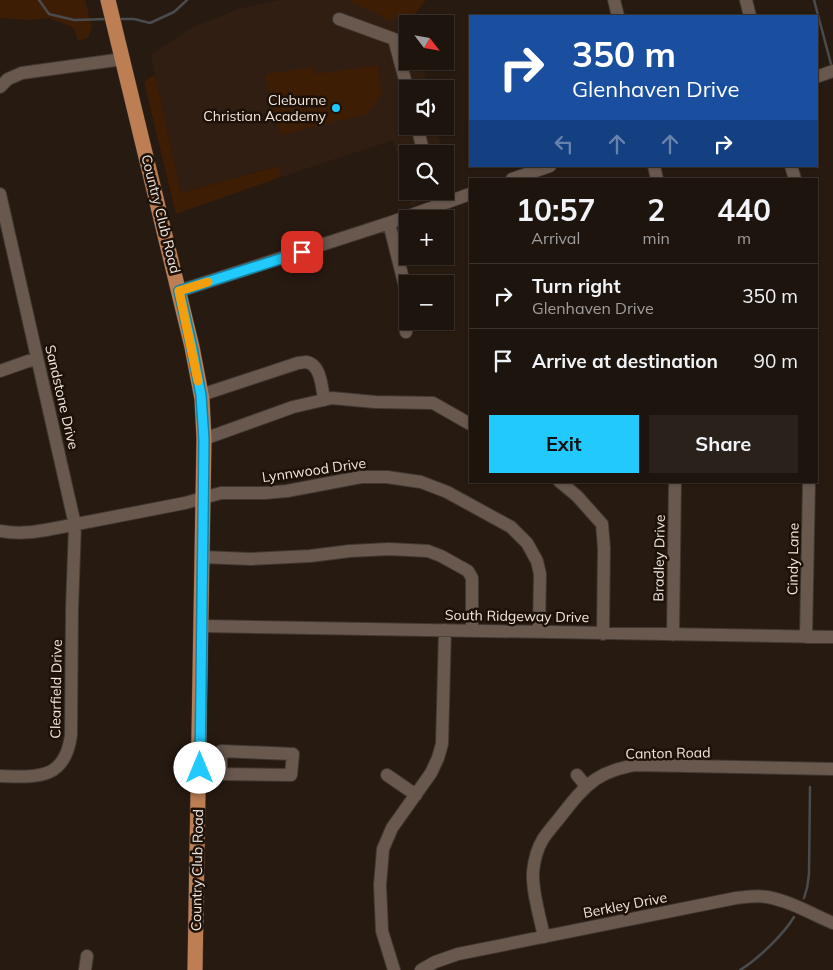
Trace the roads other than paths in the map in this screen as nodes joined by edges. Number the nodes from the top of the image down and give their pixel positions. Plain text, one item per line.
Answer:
1 (108, 0) edge
2 (614, 0) edge
3 (746, 0) edge
4 (618, 15) edge
5 (750, 15) edge
6 (339, 19) dead end
7 (121, 53) junction
8 (833, 71) edge
9 (818, 76) edge
10 (405, 80) edge
11 (0, 86) edge
12 (546, 167) edge
13 (516, 175) edge
14 (0, 194) edge
15 (469, 194) edge
16 (436, 200) edge
17 (438, 206) junction
18 (389, 223) junction
19 (402, 275) edge
20 (179, 291) junction
21 (37, 358) junction
22 (0, 371) edge
23 (201, 395) junction
24 (324, 400) junction
25 (469, 423) edge
26 (204, 440) junction
27 (561, 483) edge
28 (675, 483) edge
29 (809, 483) edge
30 (203, 498) junction
31 (75, 525) junction
32 (0, 531) edge
33 (202, 557) junction
34 (72, 609) joint
35 (201, 626) junction
36 (444, 630) junction
37 (472, 630) junction
38 (539, 632) junction
39 (604, 634) junction
40 (672, 635) junction
41 (806, 637) junction
42 (833, 637) edge
43 (200, 768) junction
44 (833, 769) edge
45 (221, 774) junction
46 (578, 774) dead end
47 (386, 775) dead end
48 (0, 776) edge
49 (586, 786) junction
50 (416, 794) junction
51 (833, 924) edge
52 (544, 936) junction
53 (87, 956) dead end
54 (85, 970) edge
55 (195, 970) edge
56 (394, 970) edge
57 (422, 970) edge

1 - 7 main road, Country Club Road
2 - 4 street
3 - 5 street
6 - 10 street
7 - 11 street
7 - 20 main road, Country Club Road
8 - 9 street
12 - 13 street
14 - 21 street, Sandstone Drive
15 - 17 street
16 - 17 street
17 - 18 street
18 - 19 street
18 - 20 street
20 - 23 main road, Country Club Road
21 - 22 street
21 - 31 street, Sandstone Drive
23 - 24 street
23 - 26 main road, Country Club Road
24 - 25 street
24 - 26 street
26 - 30 main road, Country Club Road
27 - 39 street
28 - 40 street, Bradley Drive
29 - 41 street, Cindy Lane
30 - 31 street, Lynnwood Drive
30 - 33 main road, Country Club Road
30 - 38 street, Lynnwood Drive
31 - 32 street, Lynnwood Drive
31 - 34 street, Sandstone Drive
33 - 35 main road, Country Club Road
33 - 37 street
34 - 48 street, Clearfield Drive
35 - 36 street, South Ridgeway Drive
35 - 43 main road, Country Club Road
36 - 37 street, South Ridgeway Drive
36 - 50 street
37 - 38 street, South Ridgeway Drive
38 - 39 street, South Ridgeway Drive
39 - 40 street, South Ridgeway Drive
40 - 41 street, South Ridgeway Drive
41 - 42 street, South Ridgeway Drive
43 - 45 street
43 - 55 main road, Country Club Road
44 - 49 street, Canton Road
45 - 45 street
46 - 49 street
47 - 50 street
49 - 52 street, Canton Road
50 - 56 street
51 - 52 street, Berkley Drive
52 - 57 street, Berkley Drive
53 - 54 street

